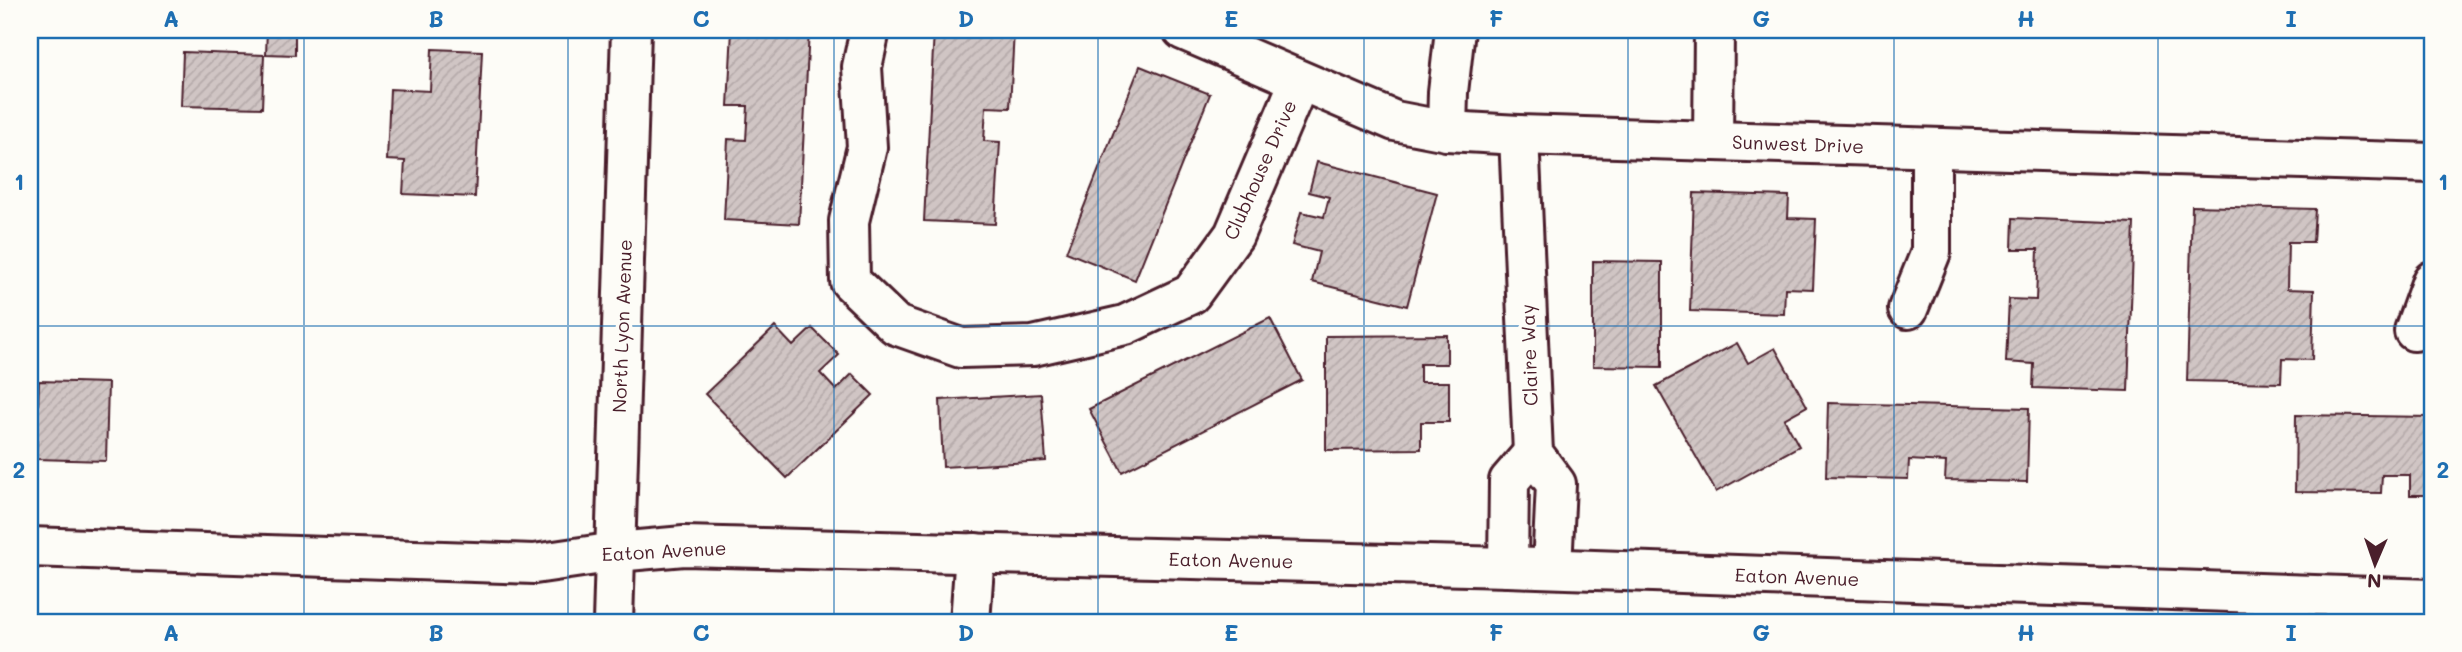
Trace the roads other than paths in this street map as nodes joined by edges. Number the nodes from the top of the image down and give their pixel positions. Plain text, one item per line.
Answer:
1 (631, 30) edge
2 (870, 30) edge
3 (1183, 30) edge
4 (1455, 30) edge
5 (1714, 30) edge
6 (1299, 82) junction
7 (1447, 131) junction
8 (1519, 135) junction
9 (1713, 141) junction
10 (1931, 148) junction
11 (2432, 163) edge
12 (2432, 281) edge
13 (1908, 309) dead end
14 (2414, 331) dead end
15 (1533, 453) junction
16 (30, 547) edge
17 (615, 551) junction
18 (975, 553) junction
19 (1508, 567) junction
20 (1552, 568) junction
21 (2432, 599) edge
22 (613, 622) edge
23 (970, 622) edge

1 - 17 street, North Lyon Avenue
2 - 6 street, Clubhouse Drive
3 - 6 street, Sunwest Drive
4 - 7 street
5 - 9 street
6 - 7 street, Sunwest Drive
7 - 8 street, Sunwest Drive
8 - 9 street, Sunwest Drive
8 - 15 street, Claire Way
9 - 10 street, Sunwest Drive
10 - 11 street, Sunwest Drive
10 - 13 street
12 - 14 street
15 - 19 street
15 - 20 street
16 - 17 street, Eaton Avenue
17 - 18 street, Eaton Avenue
17 - 22 street, North Lyon Avenue
18 - 19 street, Eaton Avenue
18 - 23 street
19 - 20 street, Eaton Avenue
20 - 21 street, Eaton Avenue

